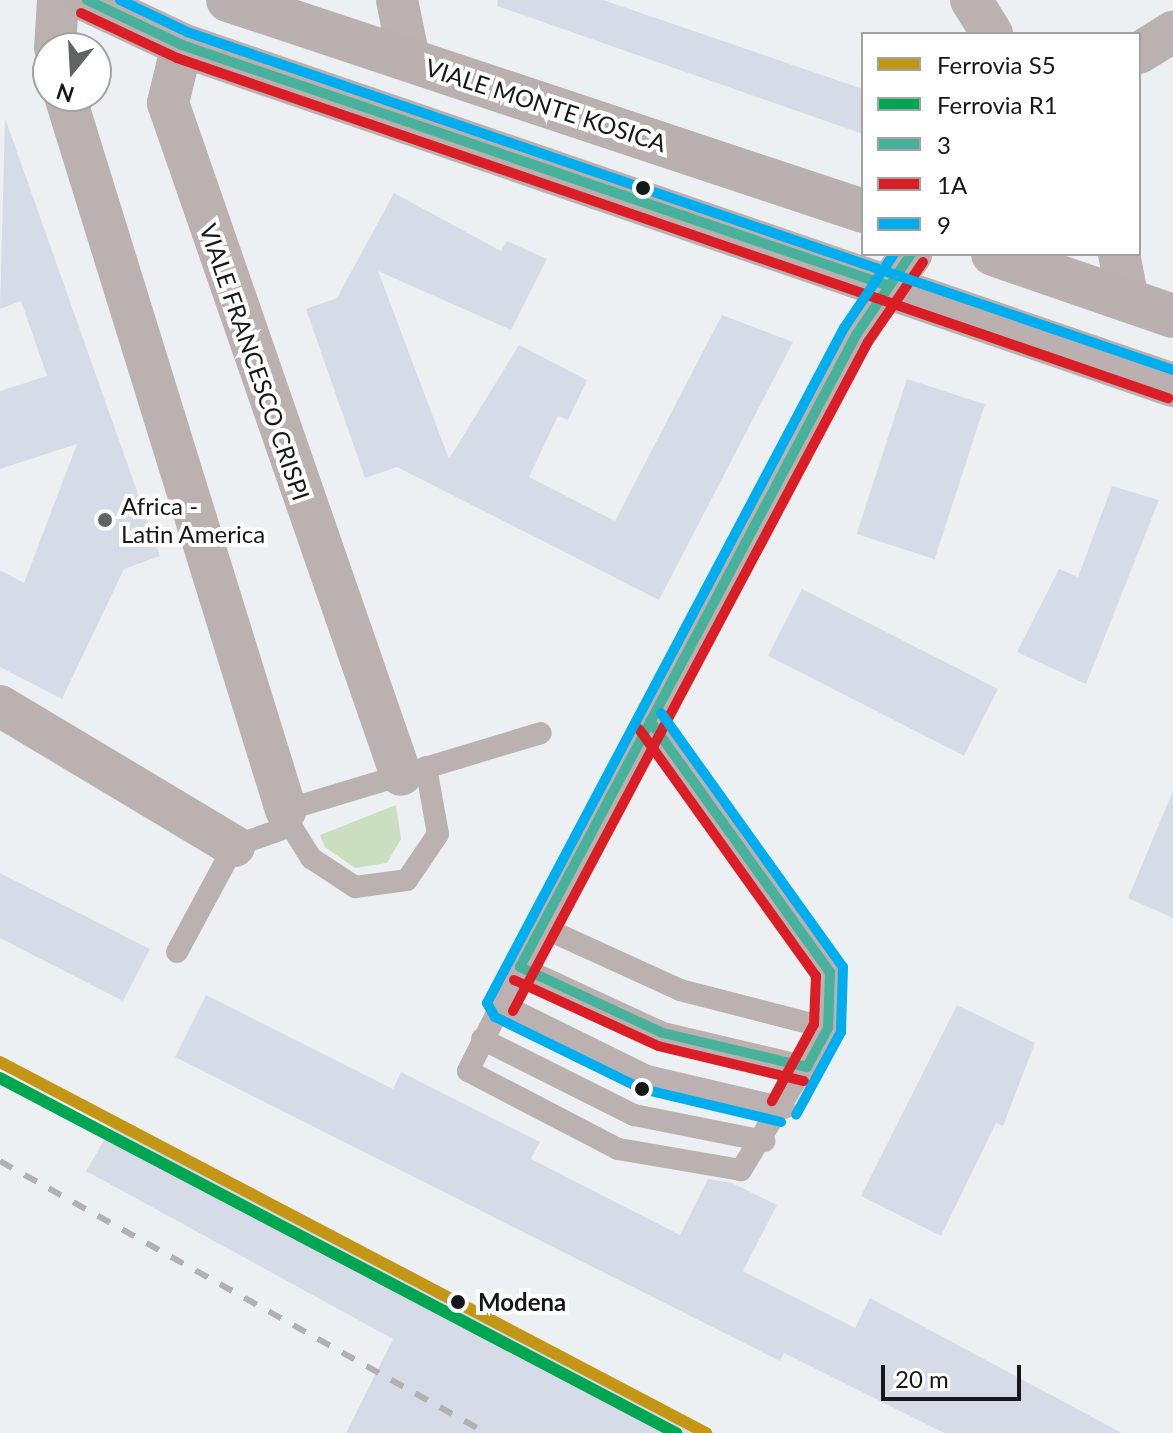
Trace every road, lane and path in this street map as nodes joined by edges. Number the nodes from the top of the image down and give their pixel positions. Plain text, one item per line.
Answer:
1 (58, 0) edge
2 (87, 0) edge
3 (228, 0) edge
4 (397, 0) edge
5 (971, 0) edge
6 (56, 32) edge
7 (991, 32) edge
8 (1173, 32) edge
9 (182, 45) junction
10 (1141, 52) edge
11 (409, 59) junction
12 (70, 112) edge
13 (861, 210) edge
14 (999, 256) edge
15 (1119, 256) edge
16 (900, 270) edge
17 (1128, 300) junction
18 (1173, 316) edge
19 (1173, 385) edge
20 (0, 706) edge
21 (650, 721) junction
22 (541, 733) dead end
23 (413, 771) junction
24 (288, 818) junction
25 (234, 846) junction
26 (542, 927) junction
27 (177, 952) dead end
28 (520, 967) junction
29 (501, 1004) junction
30 (828, 1028) junction
31 (482, 1039) junction
32 (807, 1067) junction
33 (784, 1108) junction
34 (764, 1141) junction

1 - 6 street
2 - 9 street
3 - 11 street, VIALE MONTE KOSICA
4 - 11 street
5 - 7 street
8 - 10 street
9 - 16 street
9 - 23 street, VIALE FRANCESCO CRISPI
11 - 13 street, VIALE MONTE KOSICA
12 - 24 street
14 - 17 street
15 - 17 street
16 - 19 street
16 - 21 lane
17 - 18 street
20 - 25 street
21 - 26 lane
21 - 30 lane
22 - 23 lane
23 - 24 lane
23 - 24 lane
24 - 25 lane
25 - 27 lane
26 - 28 lane
26 - 30 lane
28 - 29 lane
28 - 32 lane
29 - 31 lane
29 - 33 lane
30 - 32 lane
31 - 34 lane
31 - 34 lane
32 - 33 lane
33 - 34 lane

